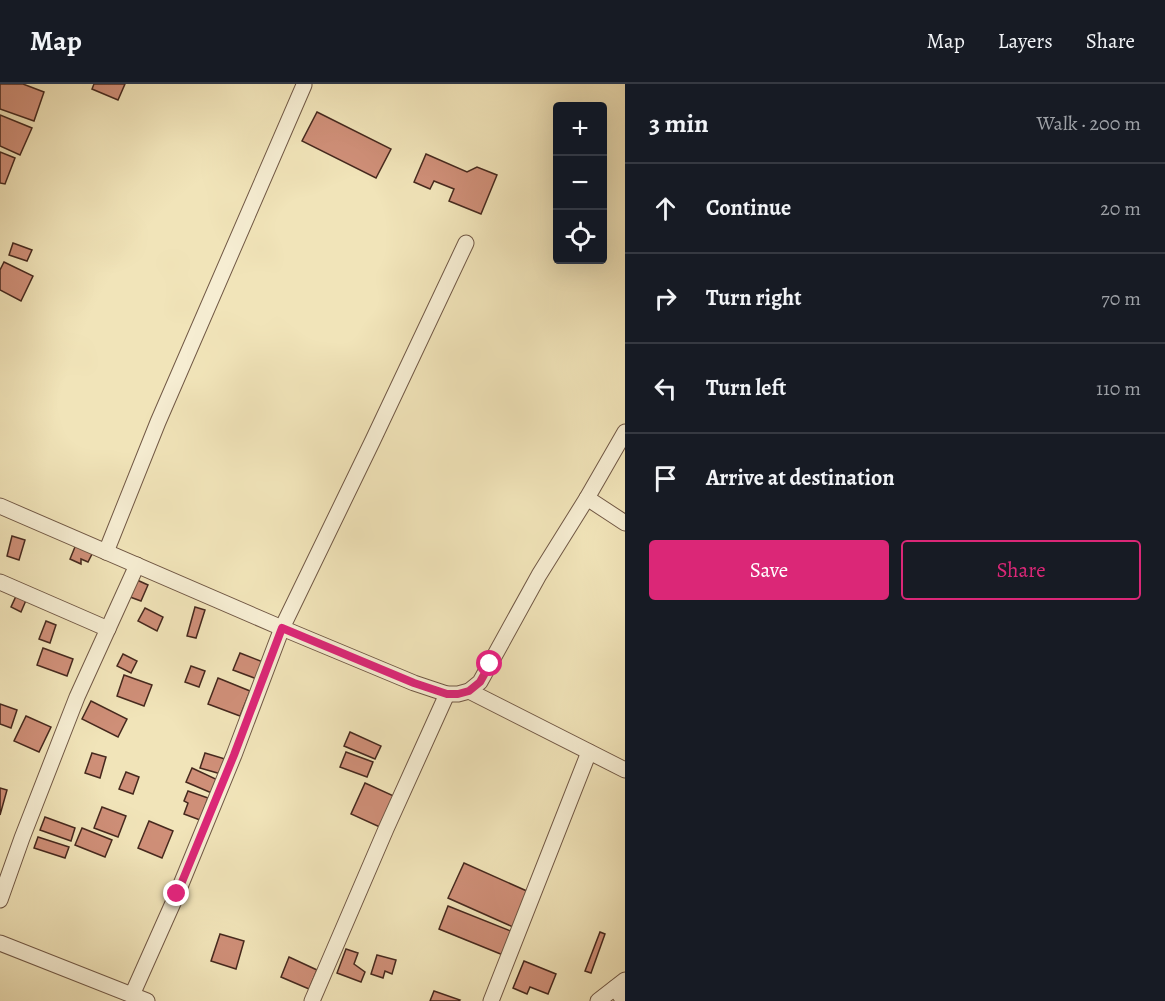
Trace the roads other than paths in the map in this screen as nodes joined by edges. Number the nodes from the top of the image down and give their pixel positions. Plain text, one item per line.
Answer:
1 (304, 85) edge
2 (465, 243) dead end
3 (625, 432) edge
4 (587, 498) junction
5 (0, 506) edge
6 (625, 523) edge
7 (106, 552) junction
8 (136, 565) junction
9 (0, 582) edge
10 (108, 628) junction
11 (282, 628) junction
12 (469, 691) junction
13 (447, 694) junction
14 (589, 752) junction
15 (625, 770) edge
16 (0, 900) edge
17 (0, 943) edge
18 (621, 990) edge
19 (132, 995) junction
20 (147, 1001) edge
21 (312, 1001) edge
22 (491, 1001) edge
23 (598, 1001) edge

1 - 7 street
2 - 11 street
3 - 4 street
4 - 6 street
4 - 12 street
5 - 7 street
7 - 8 street
8 - 10 street
8 - 11 street
9 - 10 street
10 - 16 street
11 - 13 street
11 - 19 street
12 - 13 street
12 - 14 street
13 - 21 street
14 - 15 street
14 - 22 street
17 - 19 street
18 - 23 street
19 - 20 street

